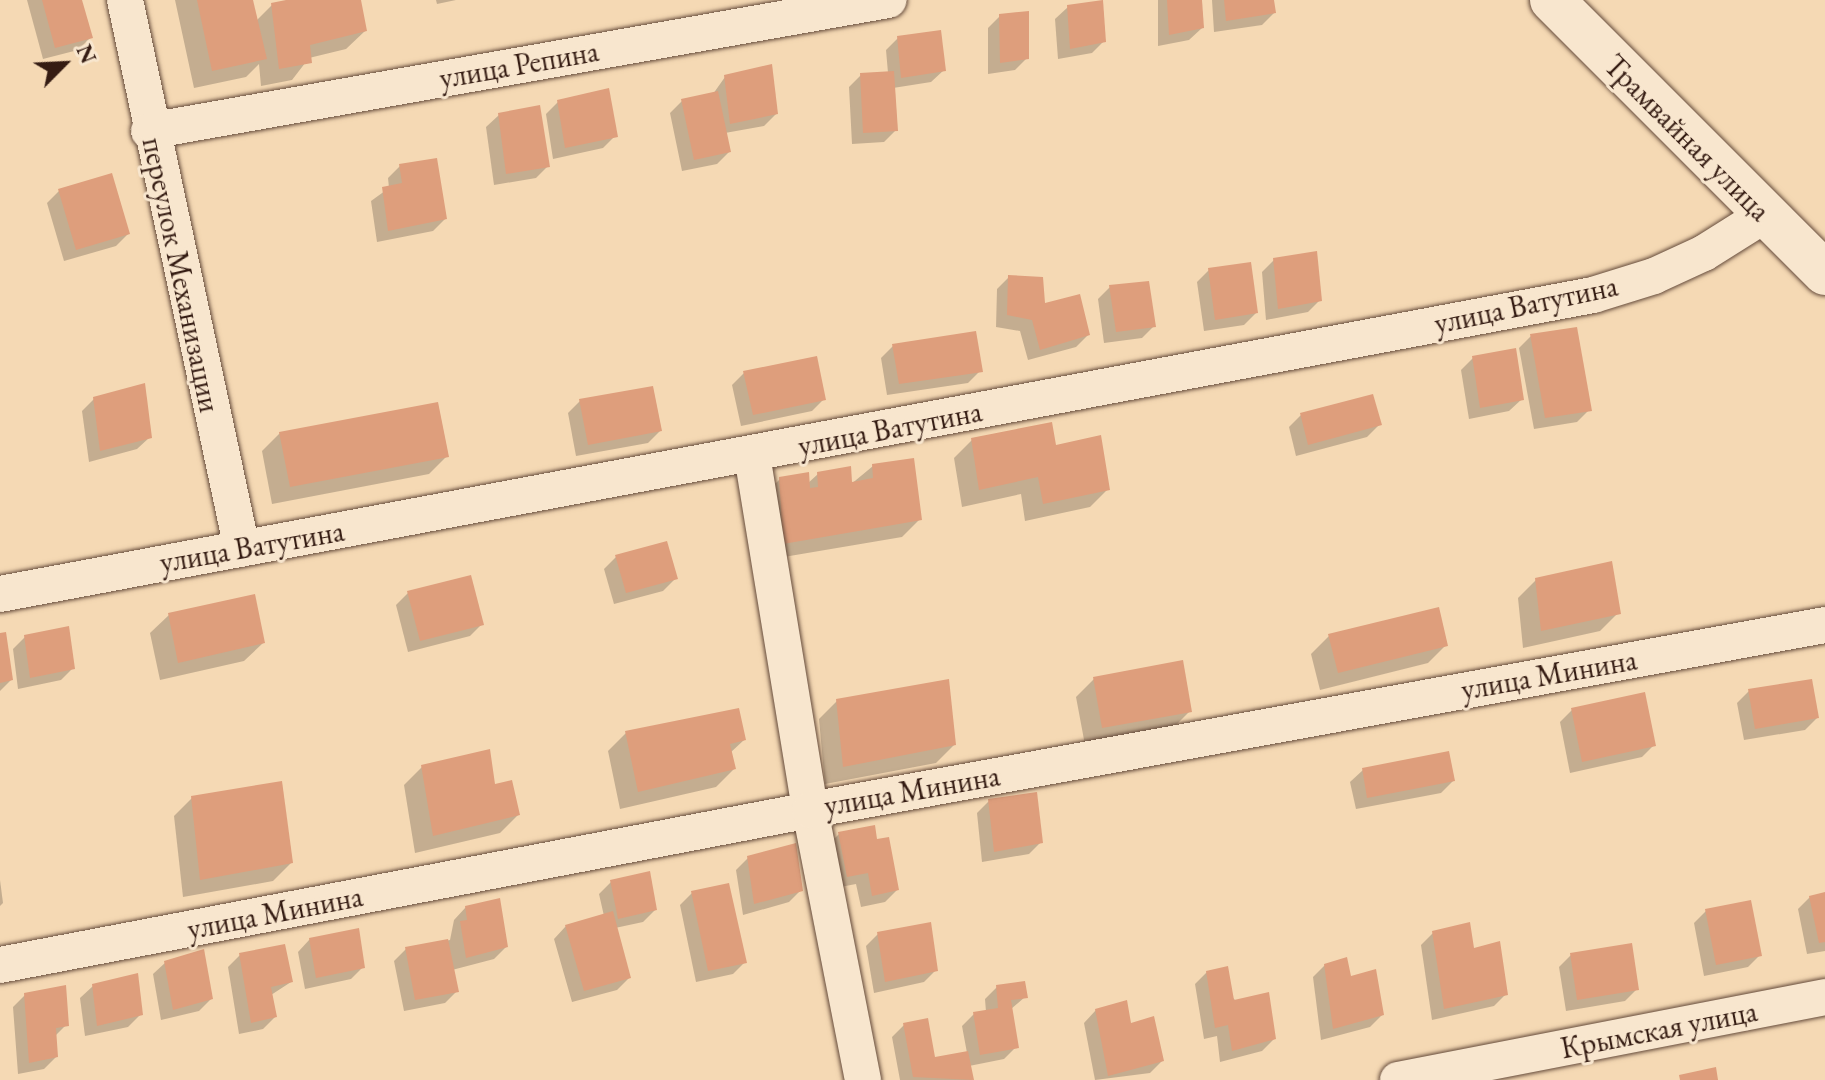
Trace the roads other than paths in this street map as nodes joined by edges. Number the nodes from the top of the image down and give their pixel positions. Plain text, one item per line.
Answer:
1 (125, 0) edge
2 (888, 0) edge
3 (1552, 0) edge
4 (149, 131) junction
5 (1763, 216) junction
6 (1825, 273) edge
7 (752, 455) junction
8 (242, 549) junction
9 (0, 594) edge
10 (1825, 625) edge
11 (810, 810) junction
12 (0, 965) edge
13 (1825, 997) edge
14 (863, 1080) edge
15 (1398, 1080) edge

1 - 4 street, переулок Механизации
2 - 4 street, улица Репина
3 - 5 street, Трамвайная улица
4 - 8 street, переулок Механизации
5 - 6 street, Трамвайная улица
5 - 7 street, улица Ватутина
7 - 8 street, улица Ватутина
7 - 11 street
8 - 9 street, улица Ватутина
10 - 11 street, улица Минина
11 - 12 street, улица Минина
11 - 14 street
13 - 15 street, Крымская улица

